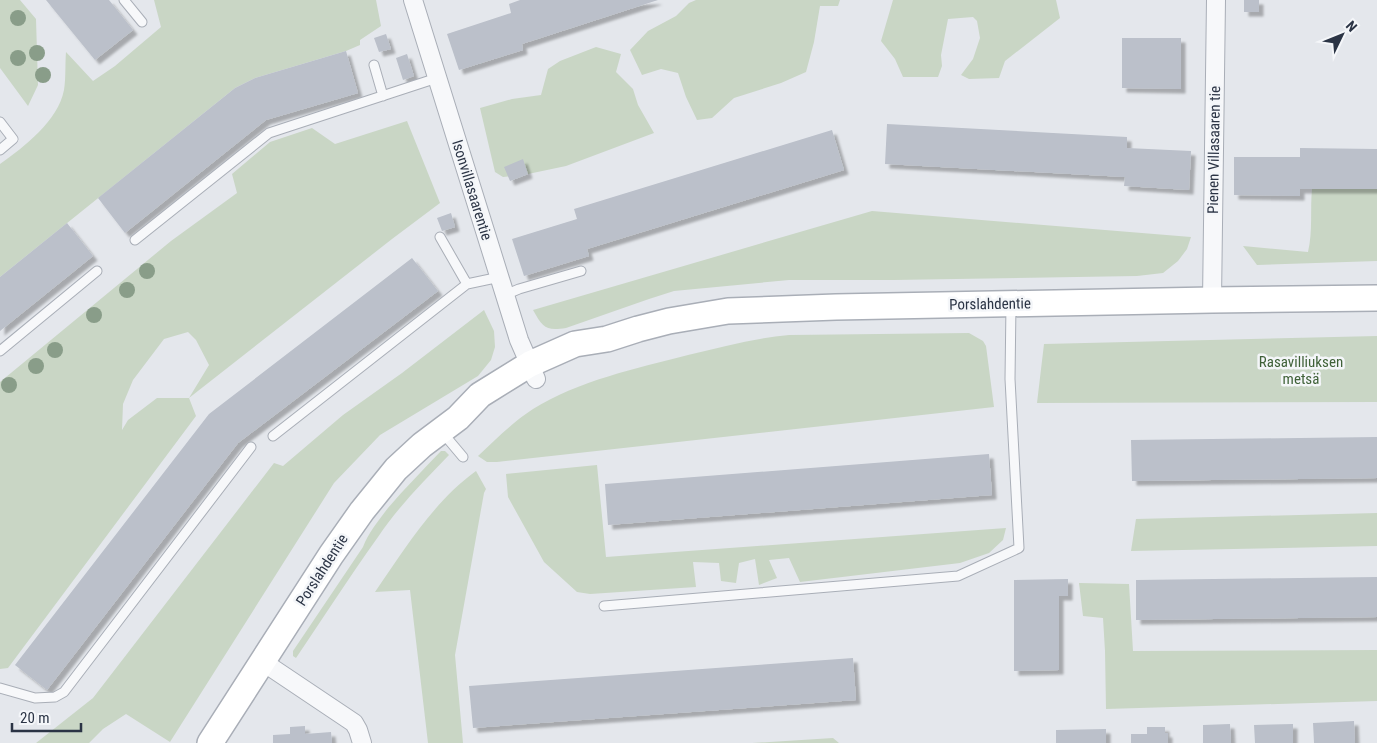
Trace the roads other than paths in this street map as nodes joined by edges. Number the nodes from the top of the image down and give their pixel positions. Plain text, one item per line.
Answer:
1 (124, 0) edge
2 (413, 0) edge
3 (1216, 0) edge
4 (142, 22) dead end
5 (374, 65) dead end
6 (437, 78) junction
7 (383, 96) junction
8 (0, 122) edge
9 (0, 150) edge
10 (440, 237) dead end
11 (135, 240) dead end
12 (97, 271) dead end
13 (581, 271) dead end
14 (500, 277) junction
15 (467, 284) junction
16 (505, 295) junction
17 (1377, 298) edge
18 (1212, 300) junction
19 (1010, 304) junction
20 (0, 351) edge
21 (533, 371) junction
22 (449, 424) junction
23 (273, 436) dead end
24 (250, 447) dead end
25 (463, 457) dead end
26 (604, 606) dead end
27 (263, 662) junction
28 (0, 688) edge
29 (210, 743) edge
30 (362, 743) edge

1 - 4 lane
2 - 6 street, Isonvillasaarentie
3 - 18 street, Pienen Villasaaren tie
5 - 7 lane
6 - 7 lane
6 - 14 street, Isonvillasaarentie
7 - 11 lane
8 - 9 lane
10 - 15 lane
12 - 20 lane
13 - 16 lane
14 - 15 lane
14 - 16 street, Isonvillasaarentie
15 - 23 lane
16 - 21 street, Isonvillasaarentie
17 - 18 street, Porslahdentie
18 - 19 street, Porslahdentie
19 - 21 street, Porslahdentie
19 - 26 lane
21 - 22 street, Porslahdentie
22 - 25 lane
22 - 27 street, Porslahdentie
24 - 28 lane
27 - 29 street, Porslahdentie
27 - 30 street

